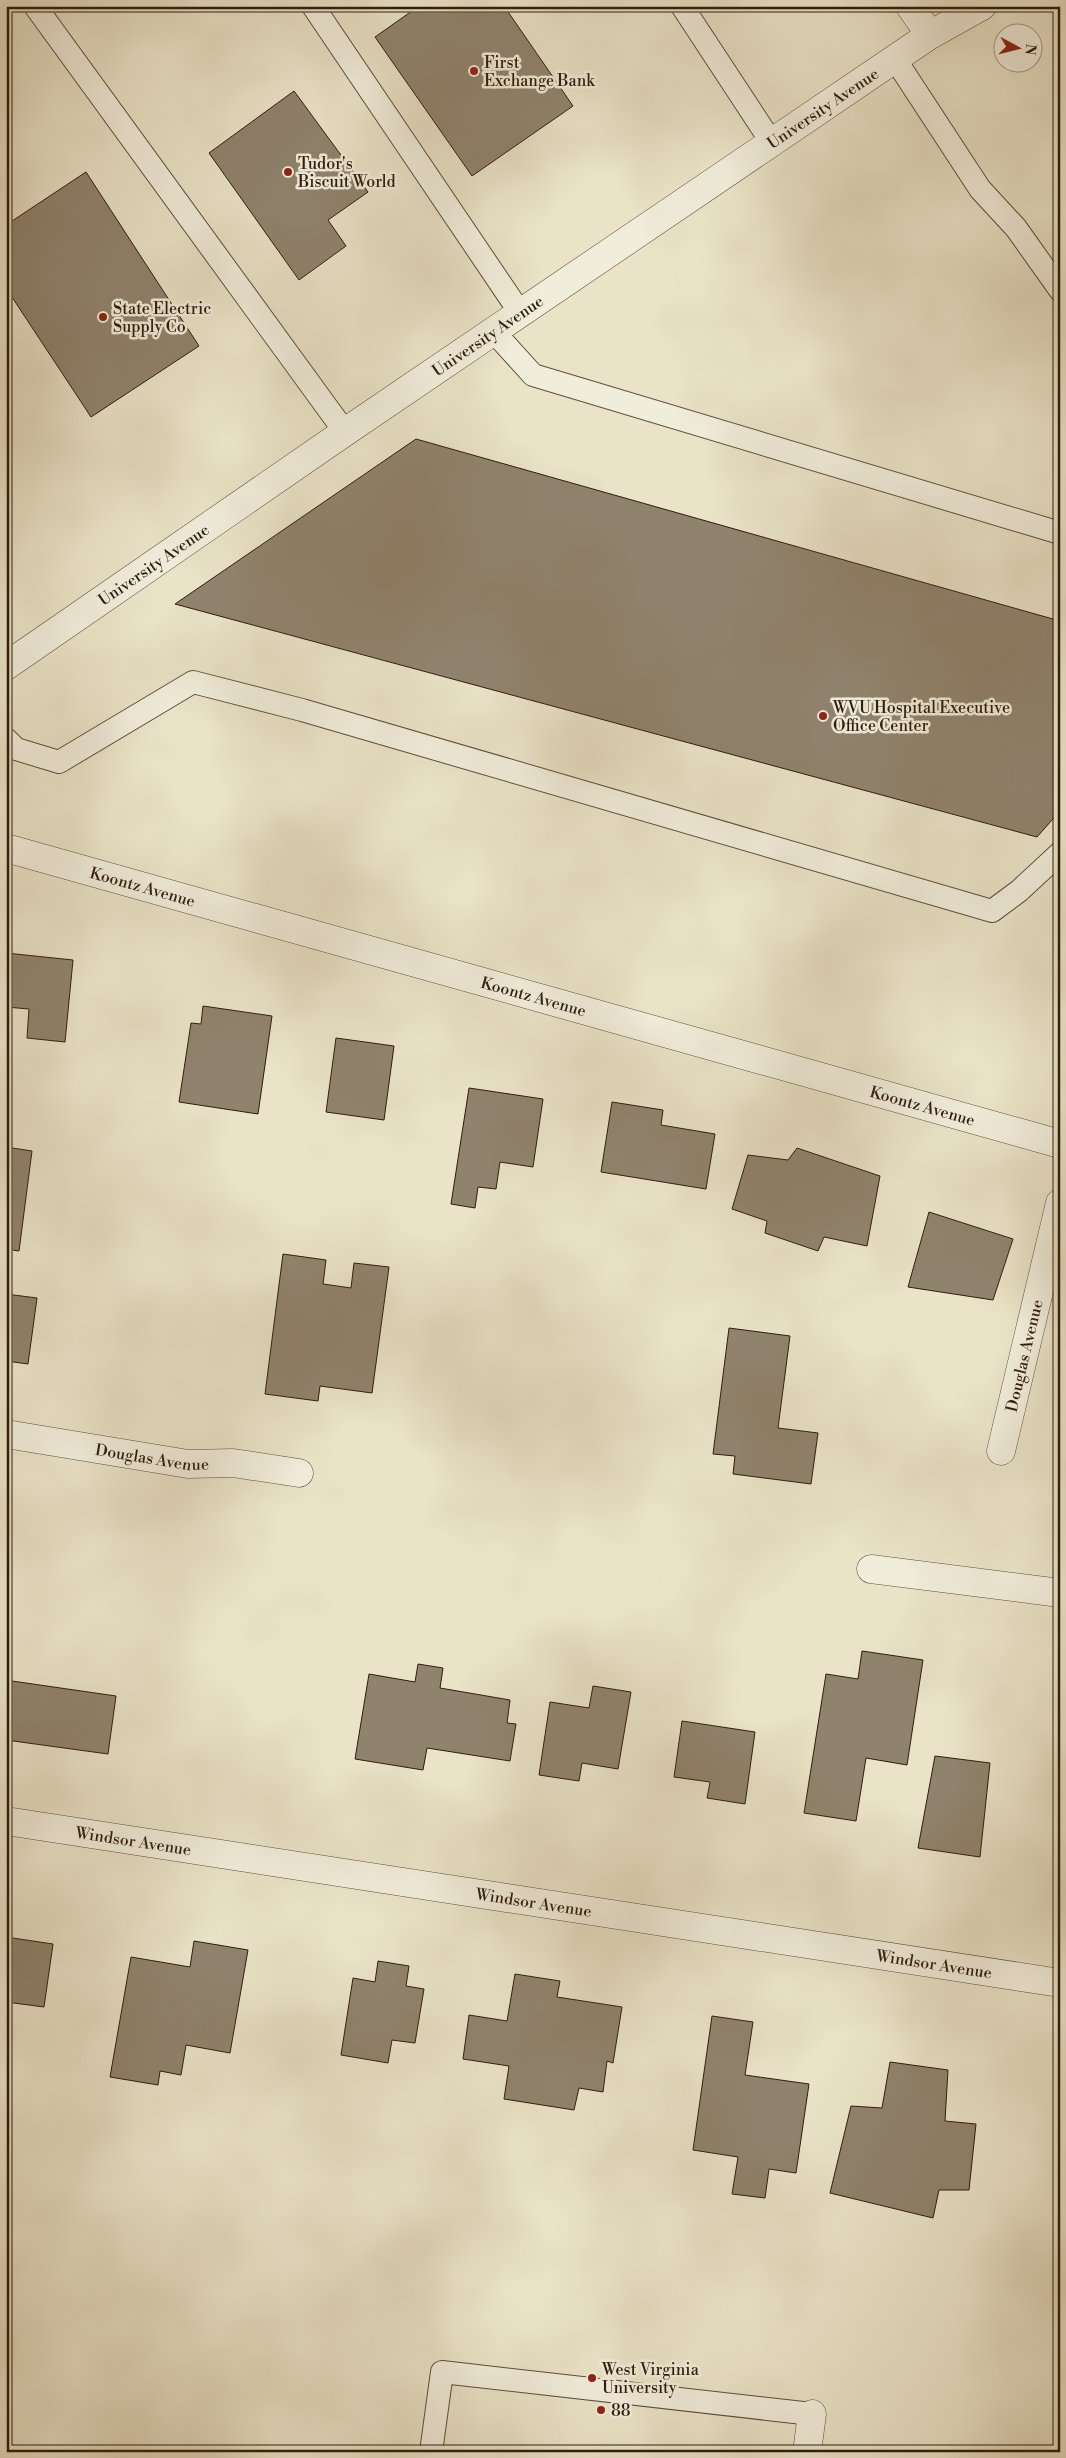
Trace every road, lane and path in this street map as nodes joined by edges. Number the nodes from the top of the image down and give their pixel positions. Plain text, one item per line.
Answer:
1 (34, 6) edge
2 (313, 6) edge
3 (682, 6) edge
4 (910, 6) edge
5 (971, 9) edge
6 (930, 35) junction
7 (895, 59) junction
8 (772, 143) junction
9 (1060, 290) edge
10 (521, 314) junction
11 (494, 332) junction
12 (345, 432) junction
13 (1060, 533) edge
14 (6, 666) edge
15 (6, 739) edge
16 (6, 848) edge
17 (1060, 853) edge
18 (1060, 1144) edge
19 (1060, 1203) edge
20 (6, 1434) edge
21 (1001, 1451) dead end
22 (299, 1473) dead end
23 (871, 1569) dead end
24 (1060, 1593) edge
25 (6, 1821) edge
26 (1060, 1983) edge
27 (812, 2414) joint
28 (432, 2452) edge
29 (807, 2452) edge

1 - 12 lane
2 - 10 lane
3 - 8 lane
4 - 6 street
5 - 6 street, University Avenue
6 - 7 street, University Avenue
7 - 8 street, University Avenue
7 - 9 lane
8 - 10 street, University Avenue
10 - 11 street, University Avenue
11 - 12 street, University Avenue
11 - 13 lane
12 - 14 street, University Avenue
15 - 17 lane
16 - 18 street, Koontz Avenue
19 - 21 street, Douglas Avenue
20 - 22 street, Douglas Avenue
23 - 24 street
25 - 26 street, Windsor Avenue
27 - 28 lane
27 - 29 street

